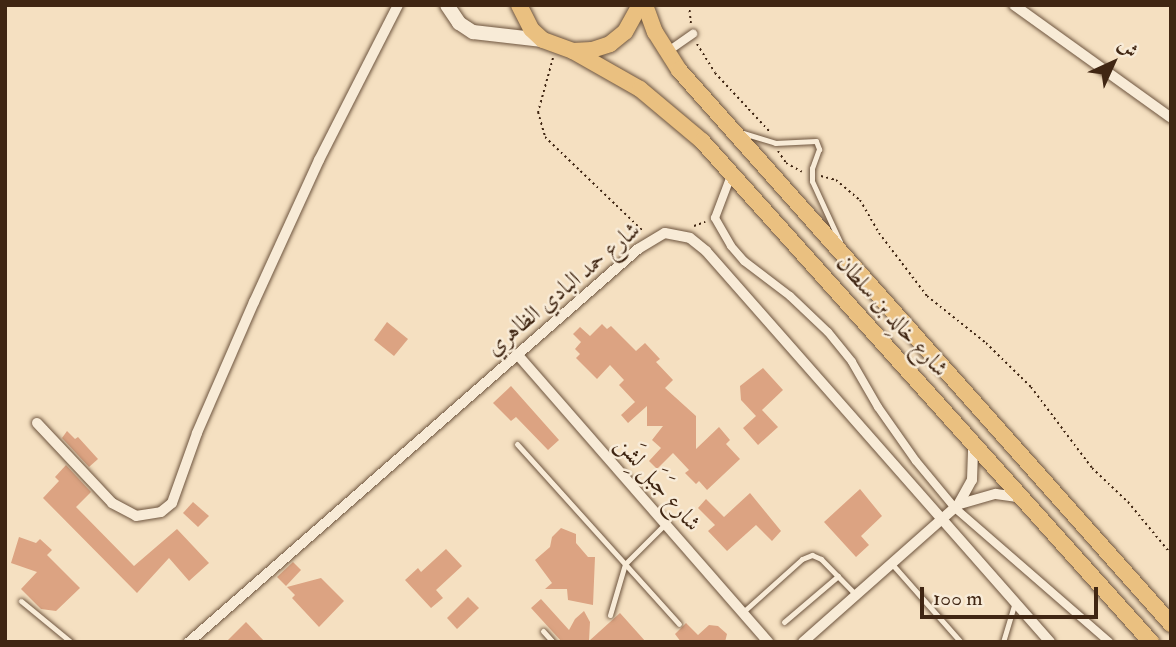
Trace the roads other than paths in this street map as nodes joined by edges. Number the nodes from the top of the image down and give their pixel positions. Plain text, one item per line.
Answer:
1 (398, 5) edge
2 (447, 5) edge
3 (519, 5) edge
4 (642, 5) edge
5 (1014, 5) edge
6 (693, 34) road end
7 (557, 46) junction
8 (667, 52) junction
9 (1171, 118) edge
10 (729, 126) junction
11 (732, 173) junction
12 (851, 263) junction
13 (517, 354) junction
14 (37, 424) dead end
15 (973, 441) junction
16 (517, 444) dead end
17 (1025, 499) junction
18 (956, 507) junction
19 (942, 520) junction
20 (665, 524) junction
21 (625, 564) junction
22 (892, 564) junction
23 (838, 576) junction
24 (856, 595) junction
25 (21, 601) dead end
26 (1015, 602) junction
27 (742, 612) junction
28 (610, 615) dead end
29 (784, 622) dead end
30 (679, 624) dead end
31 (1171, 624) edge
32 (543, 632) dead end
33 (195, 640) edge
34 (960, 641) edge
35 (71, 642) edge
36 (553, 642) edge
37 (768, 642) edge
38 (803, 642) edge
39 (1003, 642) edge
40 (1050, 642) edge
41 (1109, 642) edge
42 (1151, 642) edge

1 - 14 street
2 - 7 main road
3 - 7 main road
4 - 7 main road
4 - 8 main road, شارع خالِد بن سلطان
5 - 9 street
6 - 8 street
7 - 11 main road, شارع خالِد بن سلطان
8 - 10 main road, شارع خالِد بن سلطان
10 - 12 main road, شارع خالِد بن سلطان
10 - 12 lane
11 - 15 main road, شارع خالِد بن سلطان
11 - 18 street
12 - 31 main road, شارع خالِد بن سلطان
13 - 19 street, شارع حمد البادي الظاهري
13 - 20 street, شارع جَبَل لِشَن
13 - 33 street, شارع حمد البادي الظاهري
15 - 17 main road, شارع خالِد بن سلطان
15 - 18 street
16 - 21 lane
17 - 18 street
17 - 42 main road, شارع خالِد بن سلطان
18 - 19 street
18 - 41 street
19 - 22 street
19 - 26 street, شارع حمد البادي الظاهري
20 - 21 lane
20 - 27 street, شارع جَبَل لِشَن
21 - 28 lane
21 - 30 lane
22 - 24 street
22 - 34 lane
23 - 24 lane
23 - 27 lane
23 - 29 lane
24 - 38 street
25 - 35 lane
26 - 39 lane
26 - 40 street, شارع حمد البادي الظاهري
27 - 37 street, شارع جَبَل لِشَن
32 - 36 lane

